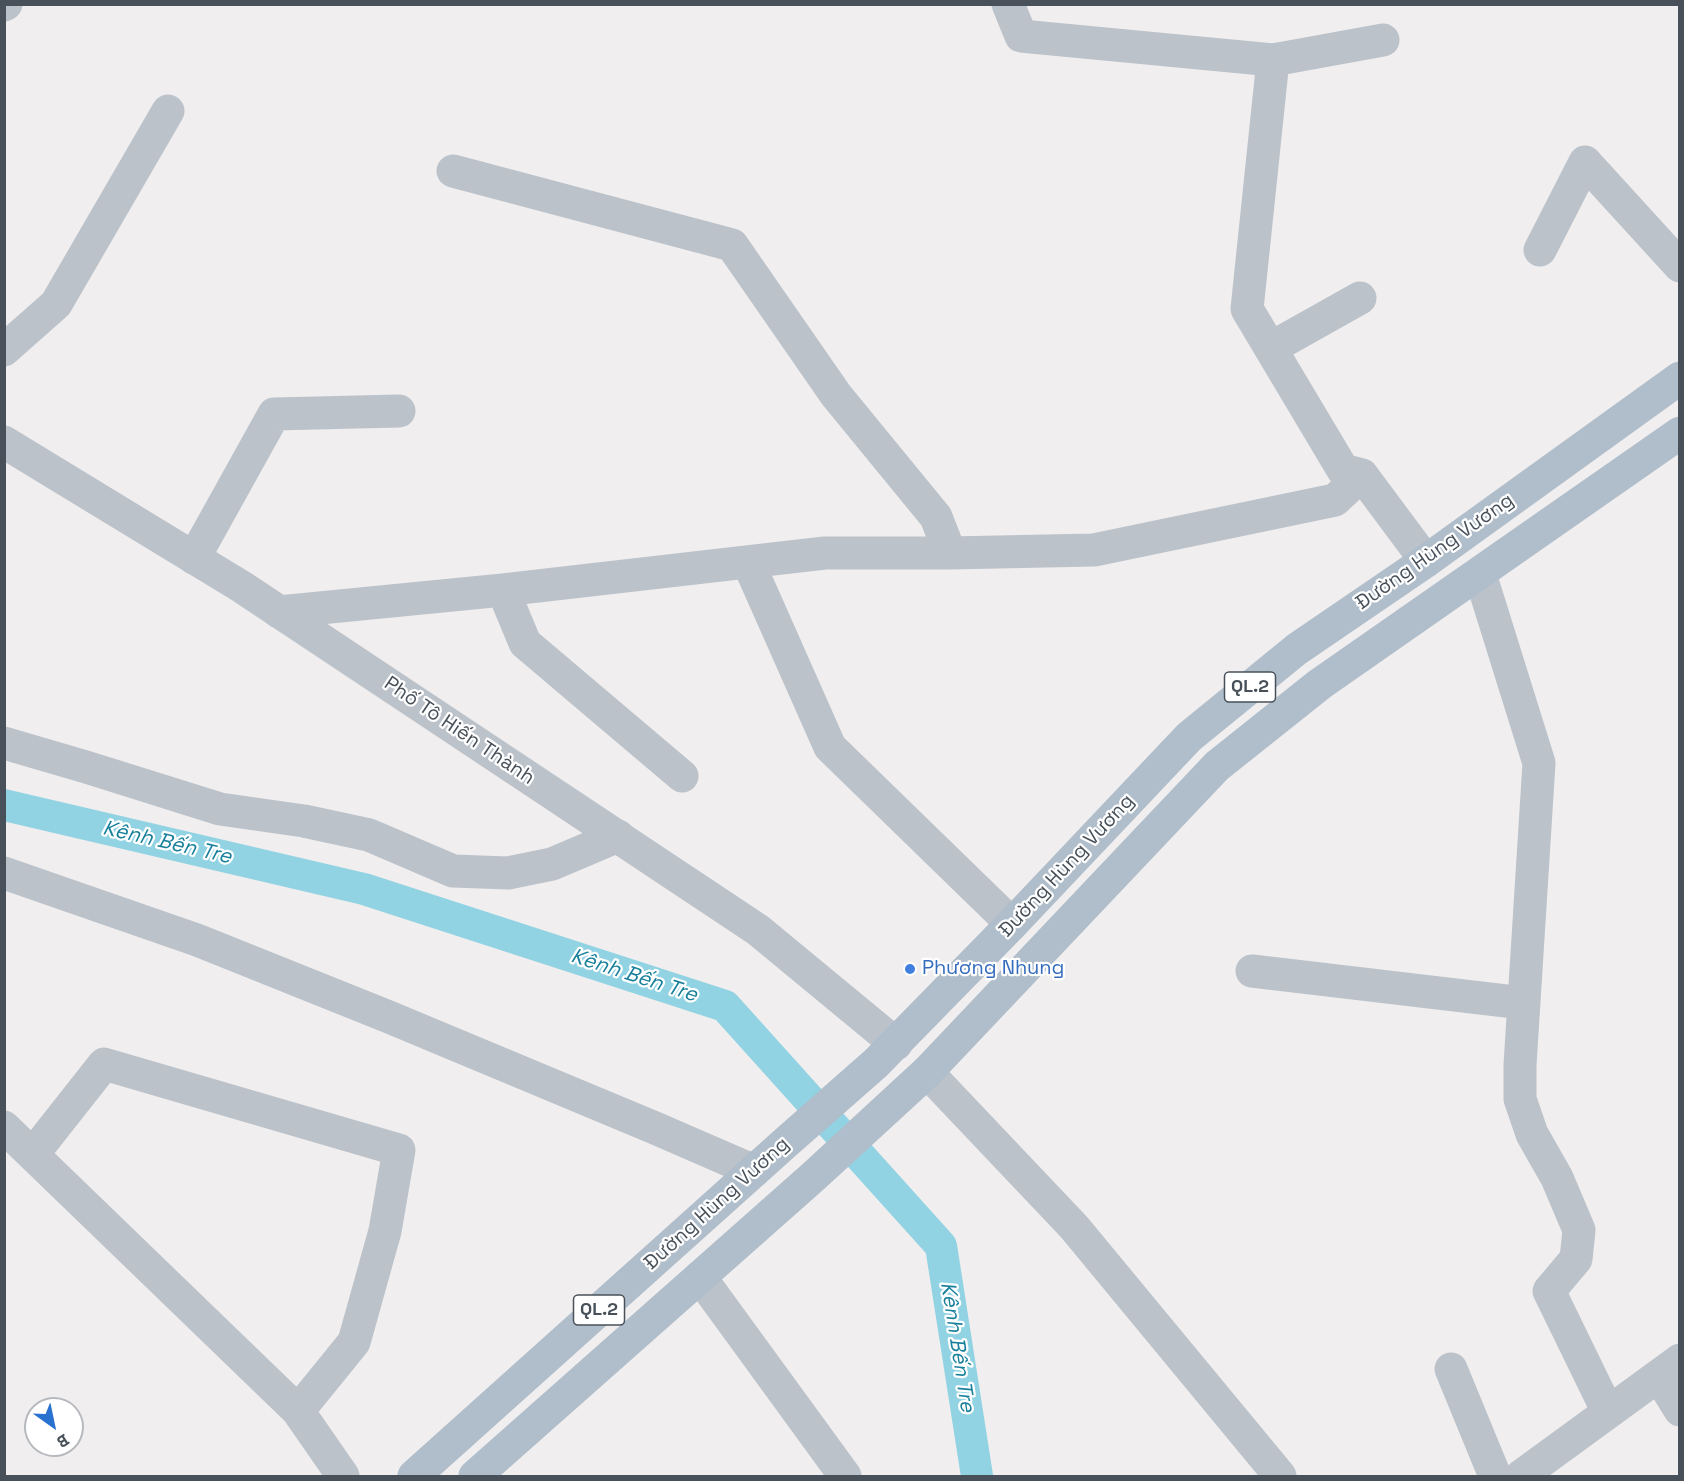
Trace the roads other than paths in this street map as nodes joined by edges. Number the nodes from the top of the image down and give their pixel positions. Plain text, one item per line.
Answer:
1 (1008, 4) edge
2 (1383, 40) dead end
3 (1274, 60) junction
4 (168, 111) dead end
5 (453, 171) dead end
6 (1540, 250) dead end
7 (1680, 266) edge
8 (1360, 298) dead end
9 (1271, 348) junction
10 (4, 350) edge
11 (1680, 378) edge
12 (399, 411) dead end
13 (1680, 433) edge
14 (4, 442) edge
15 (1362, 475) junction
16 (950, 553) junction
17 (194, 558) junction
18 (1426, 561) junction
19 (748, 562) junction
20 (1480, 574) junction
21 (503, 590) junction
22 (279, 612) junction
23 (4, 743) edge
24 (682, 776) dead end
25 (618, 836) junction
26 (4, 873) edge
27 (1012, 924) junction
28 (1252, 971) dead end
29 (1524, 1004) junction
30 (886, 1054) junction
31 (918, 1080) junction
32 (4, 1127) edge
33 (33, 1154) junction
34 (754, 1171) junction
35 (700, 1277) junction
36 (1669, 1368) edge
37 (1451, 1369) dead end
38 (1680, 1410) edge
39 (298, 1411) junction
40 (1608, 1412) junction
41 (343, 1476) edge
42 (414, 1476) edge
43 (474, 1476) edge
44 (845, 1476) edge
45 (1280, 1476) edge
46 (1495, 1476) edge
47 (1521, 1476) edge

1 - 3 street
2 - 3 street
3 - 9 street
4 - 10 street
5 - 16 street
6 - 7 street
8 - 9 street
9 - 15 street
11 - 18 main road, Đường Hùng Vương / QL.2
12 - 17 street
13 - 20 main road, Đường Hùng Vương / QL.2
14 - 17 street, Phố Tô Hiến Thành
15 - 16 street
15 - 18 street
16 - 19 street
17 - 22 street, Phố Tô Hiến Thành
18 - 27 main road, Đường Hùng Vương / QL.2
19 - 21 street
19 - 27 street
20 - 29 street
20 - 31 main road, Đường Hùng Vương / QL.2
21 - 22 street
21 - 24 street
22 - 25 street, Phố Tô Hiến Thành
23 - 25 street
25 - 30 street, Phố Tô Hiến Thành
26 - 34 street
27 - 30 main road, Đường Hùng Vương / QL.2
28 - 29 street
29 - 40 street
30 - 31 main road
30 - 34 main road, Đường Hùng Vương / QL.2
31 - 35 main road, Đường Hùng Vương / QL.2
31 - 45 street
32 - 33 street
33 - 39 street
33 - 39 street
34 - 42 main road, Đường Hùng Vương / QL.2
35 - 43 main road, Đường Hùng Vương / QL.2
35 - 44 street
36 - 38 street
36 - 40 street
37 - 46 street
39 - 41 street
40 - 47 street

